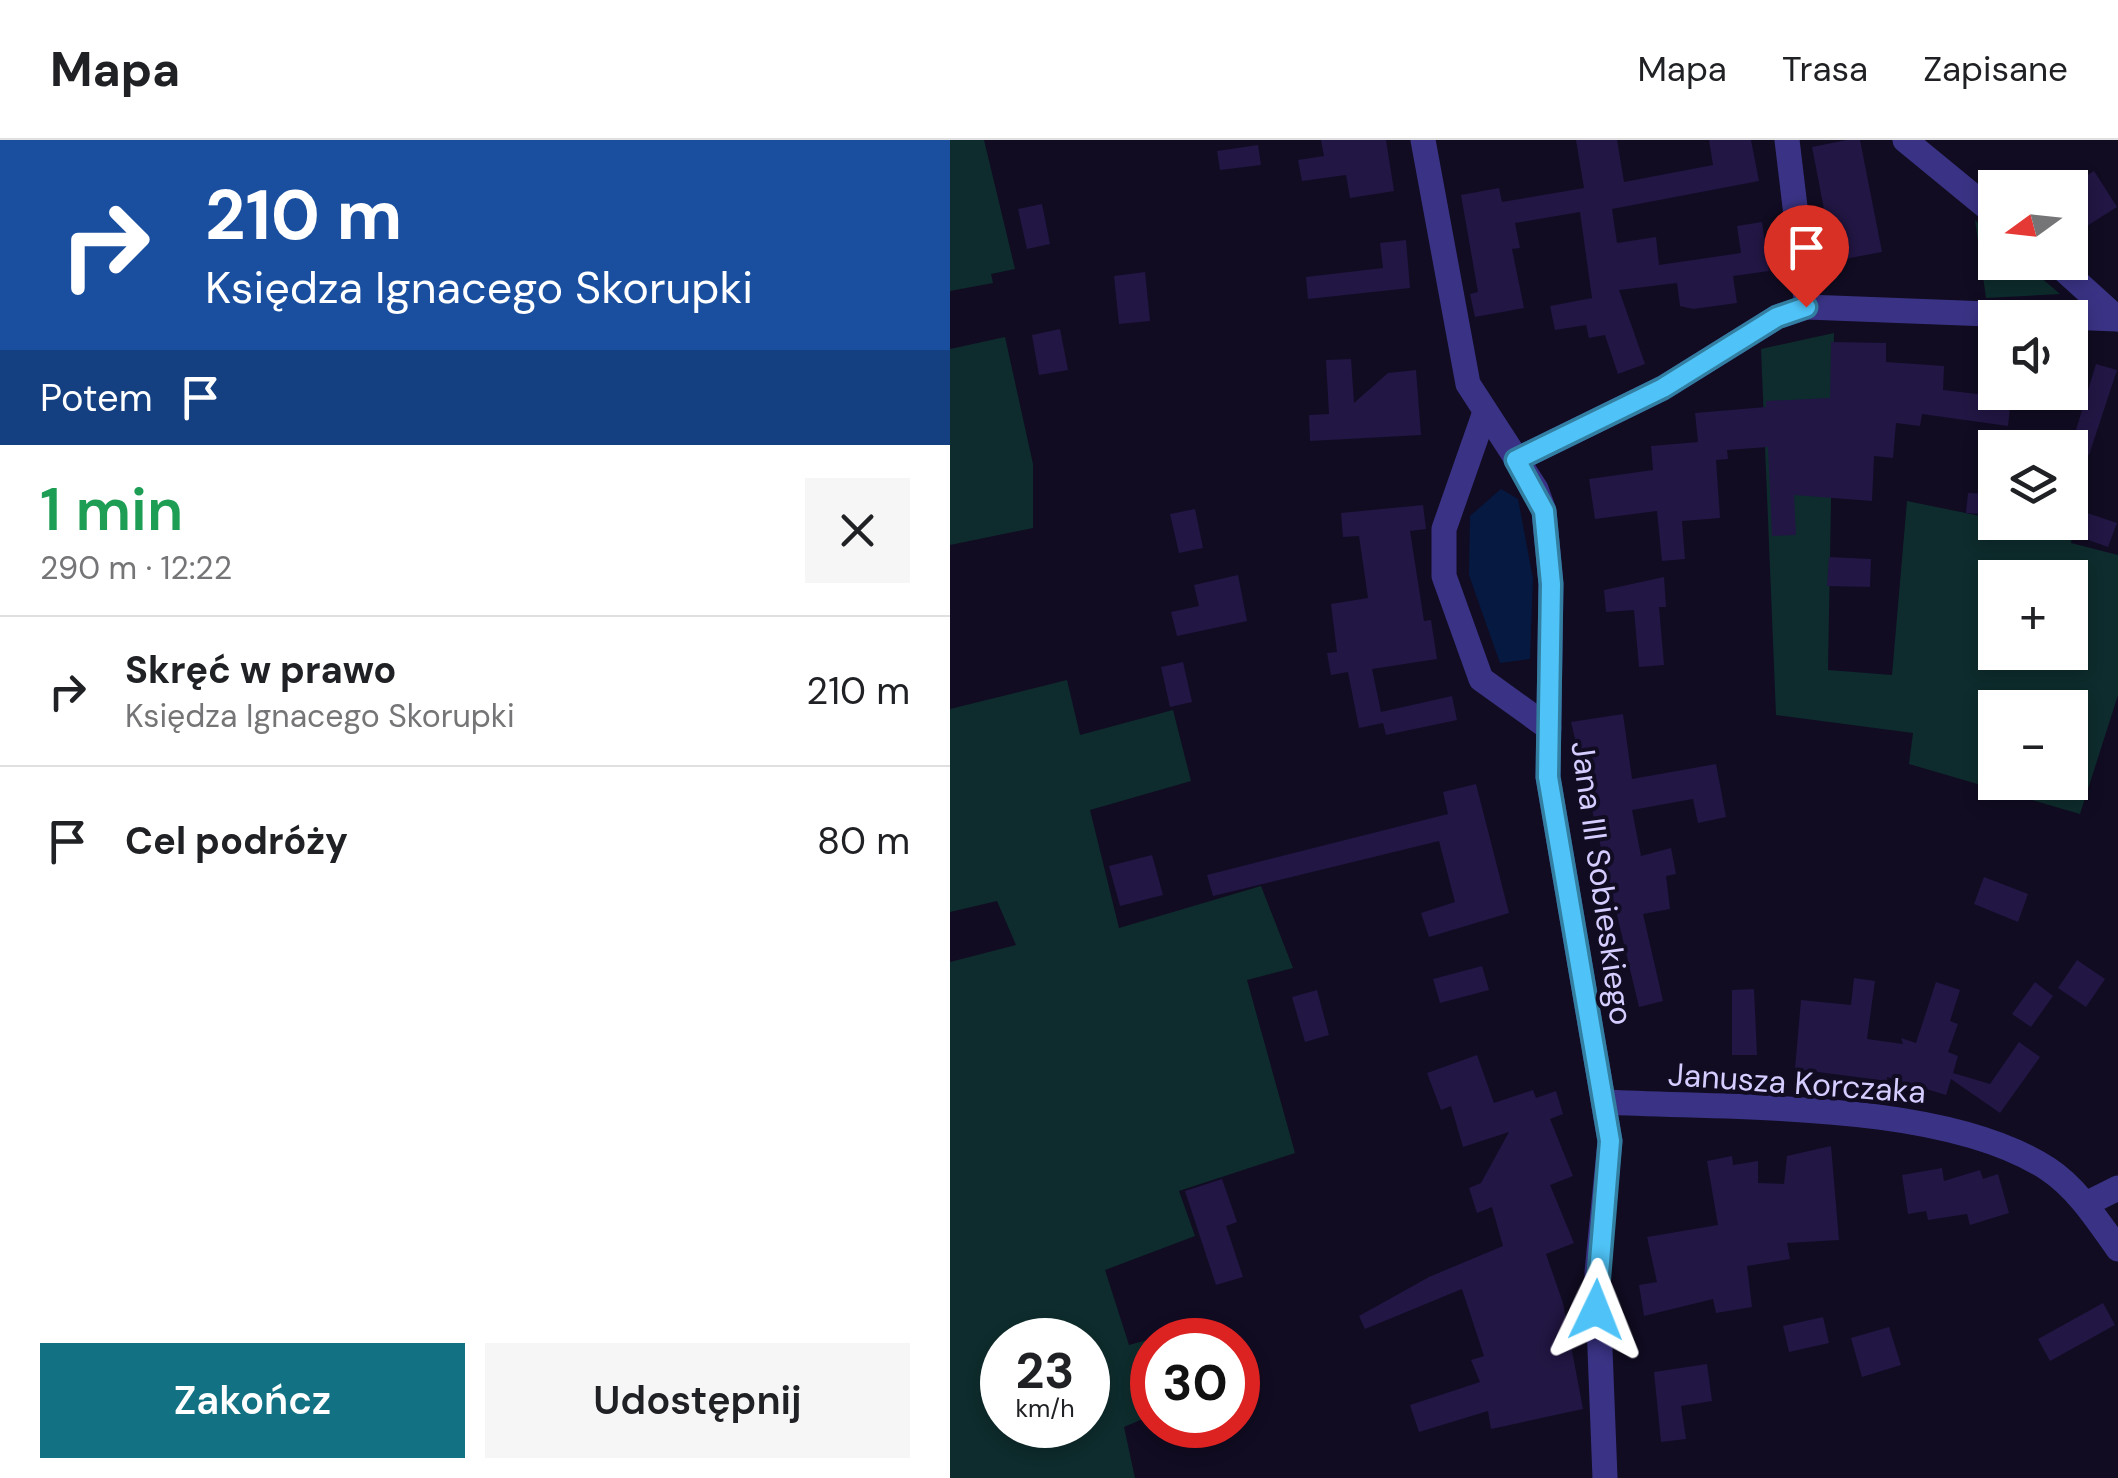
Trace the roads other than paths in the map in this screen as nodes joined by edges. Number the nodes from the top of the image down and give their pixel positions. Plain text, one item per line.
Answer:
1 (1422, 140) edge
2 (1787, 140) edge
3 (1906, 140) edge
4 (1978, 200) edge
5 (2075, 280) edge
6 (1806, 307) junction
7 (2118, 319) edge
8 (1485, 412) junction
9 (1516, 460) junction
10 (1549, 728) junction
11 (1606, 1102) junction
12 (2118, 1188) edge
13 (2086, 1204) junction
14 (2118, 1249) edge
15 (1605, 1478) edge

1 - 8 street, Jana III Sobieskiego
2 - 6 street
3 - 4 street
5 - 7 street
6 - 7 street
6 - 9 street
8 - 9 street, Jana III Sobieskiego
8 - 10 street
9 - 10 street, Jana III Sobieskiego
10 - 11 street, Jana III Sobieskiego
11 - 13 street, Janusza Korczaka
11 - 15 street, Jana III Sobieskiego
12 - 13 street
13 - 14 street, Janusza Korczaka

